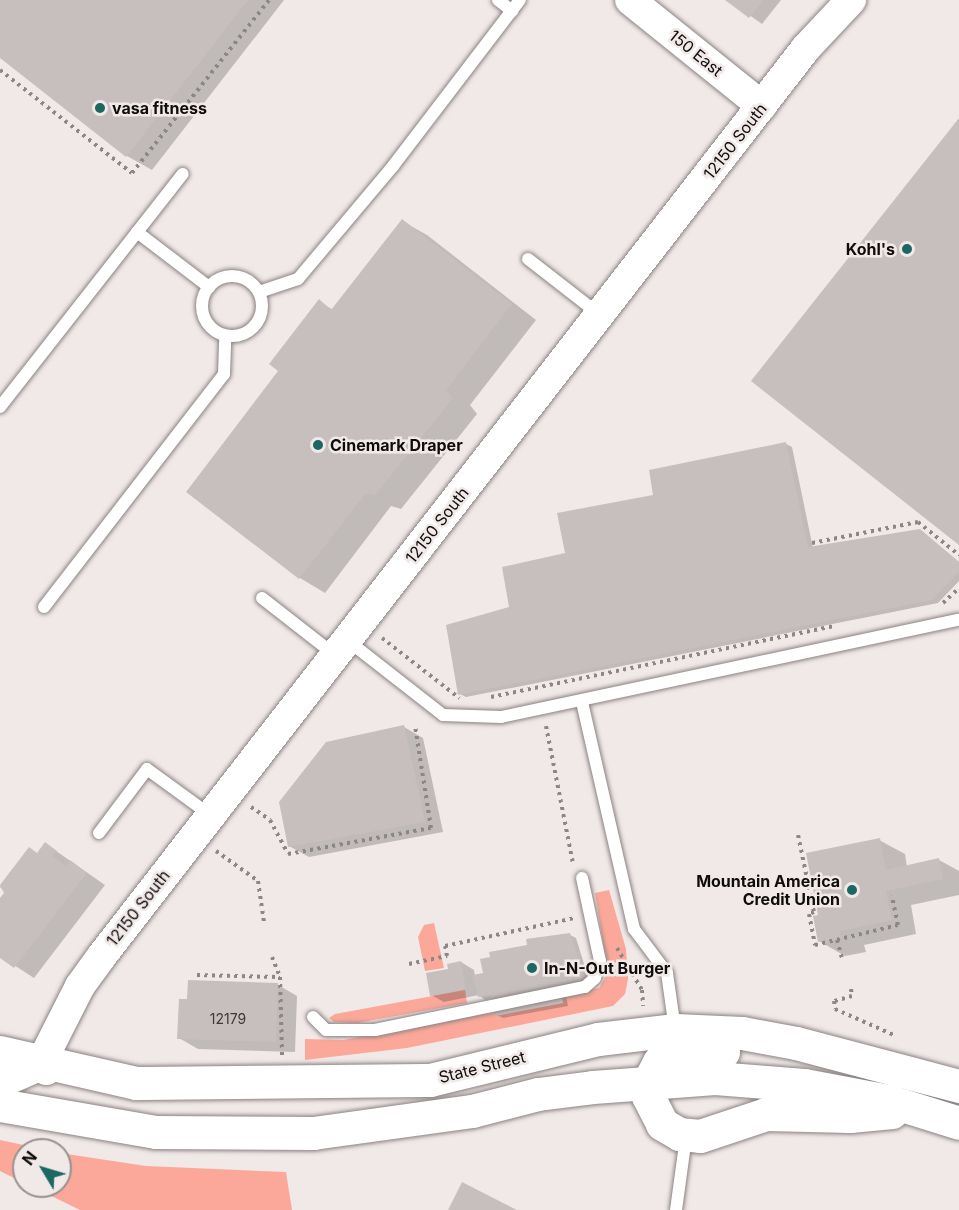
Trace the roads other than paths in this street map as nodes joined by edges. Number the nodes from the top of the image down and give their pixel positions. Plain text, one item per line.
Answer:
1 (498, 0) edge
2 (520, 0) edge
3 (630, 0) edge
4 (851, 0) edge
5 (512, 10) junction
6 (762, 106) junction
7 (183, 174) dead end
8 (137, 232) junction
9 (528, 259) dead end
10 (208, 287) junction
11 (259, 292) junction
12 (601, 315) junction
13 (225, 336) junction
14 (0, 407) edge
15 (262, 598) dead end
16 (44, 607) dead end
17 (959, 620) edge
18 (341, 647) junction
19 (582, 702) junction
20 (210, 815) junction
21 (99, 833) dead end
22 (582, 878) dead end
23 (313, 1017) dead end
24 (675, 1030) junction
25 (0, 1052) edge
26 (41, 1063) junction
27 (888, 1067) junction
28 (0, 1081) edge
29 (649, 1081) junction
30 (959, 1086) edge
31 (0, 1105) edge
32 (910, 1108) junction
33 (106, 1123) junction
34 (959, 1123) edge
35 (686, 1136) junction
36 (676, 1210) edge

1 - 5 lane
2 - 5 lane
3 - 6 street, 150 East
4 - 6 street, 12150 South
5 - 11 lane
6 - 12 street, 12150 South
7 - 8 lane
8 - 10 lane
8 - 14 lane
9 - 12 lane
10 - 11 lane
10 - 13 lane
11 - 13 lane
12 - 18 street, 12150 South
13 - 16 lane
15 - 18 lane
17 - 19 lane
18 - 19 lane
18 - 20 street, 12150 South
19 - 24 lane
20 - 21 lane
20 - 26 street, 12150 South
22 - 23 lane
24 - 26 main road, State Street
24 - 27 main road, State Street
25 - 26 main road, State Street
26 - 28 main road
26 - 33 main road
27 - 29 main road
27 - 30 main road, State Street
29 - 32 main road
29 - 33 main road
29 - 35 main road
31 - 33 main road
32 - 34 main road
32 - 35 main road
35 - 36 lane

